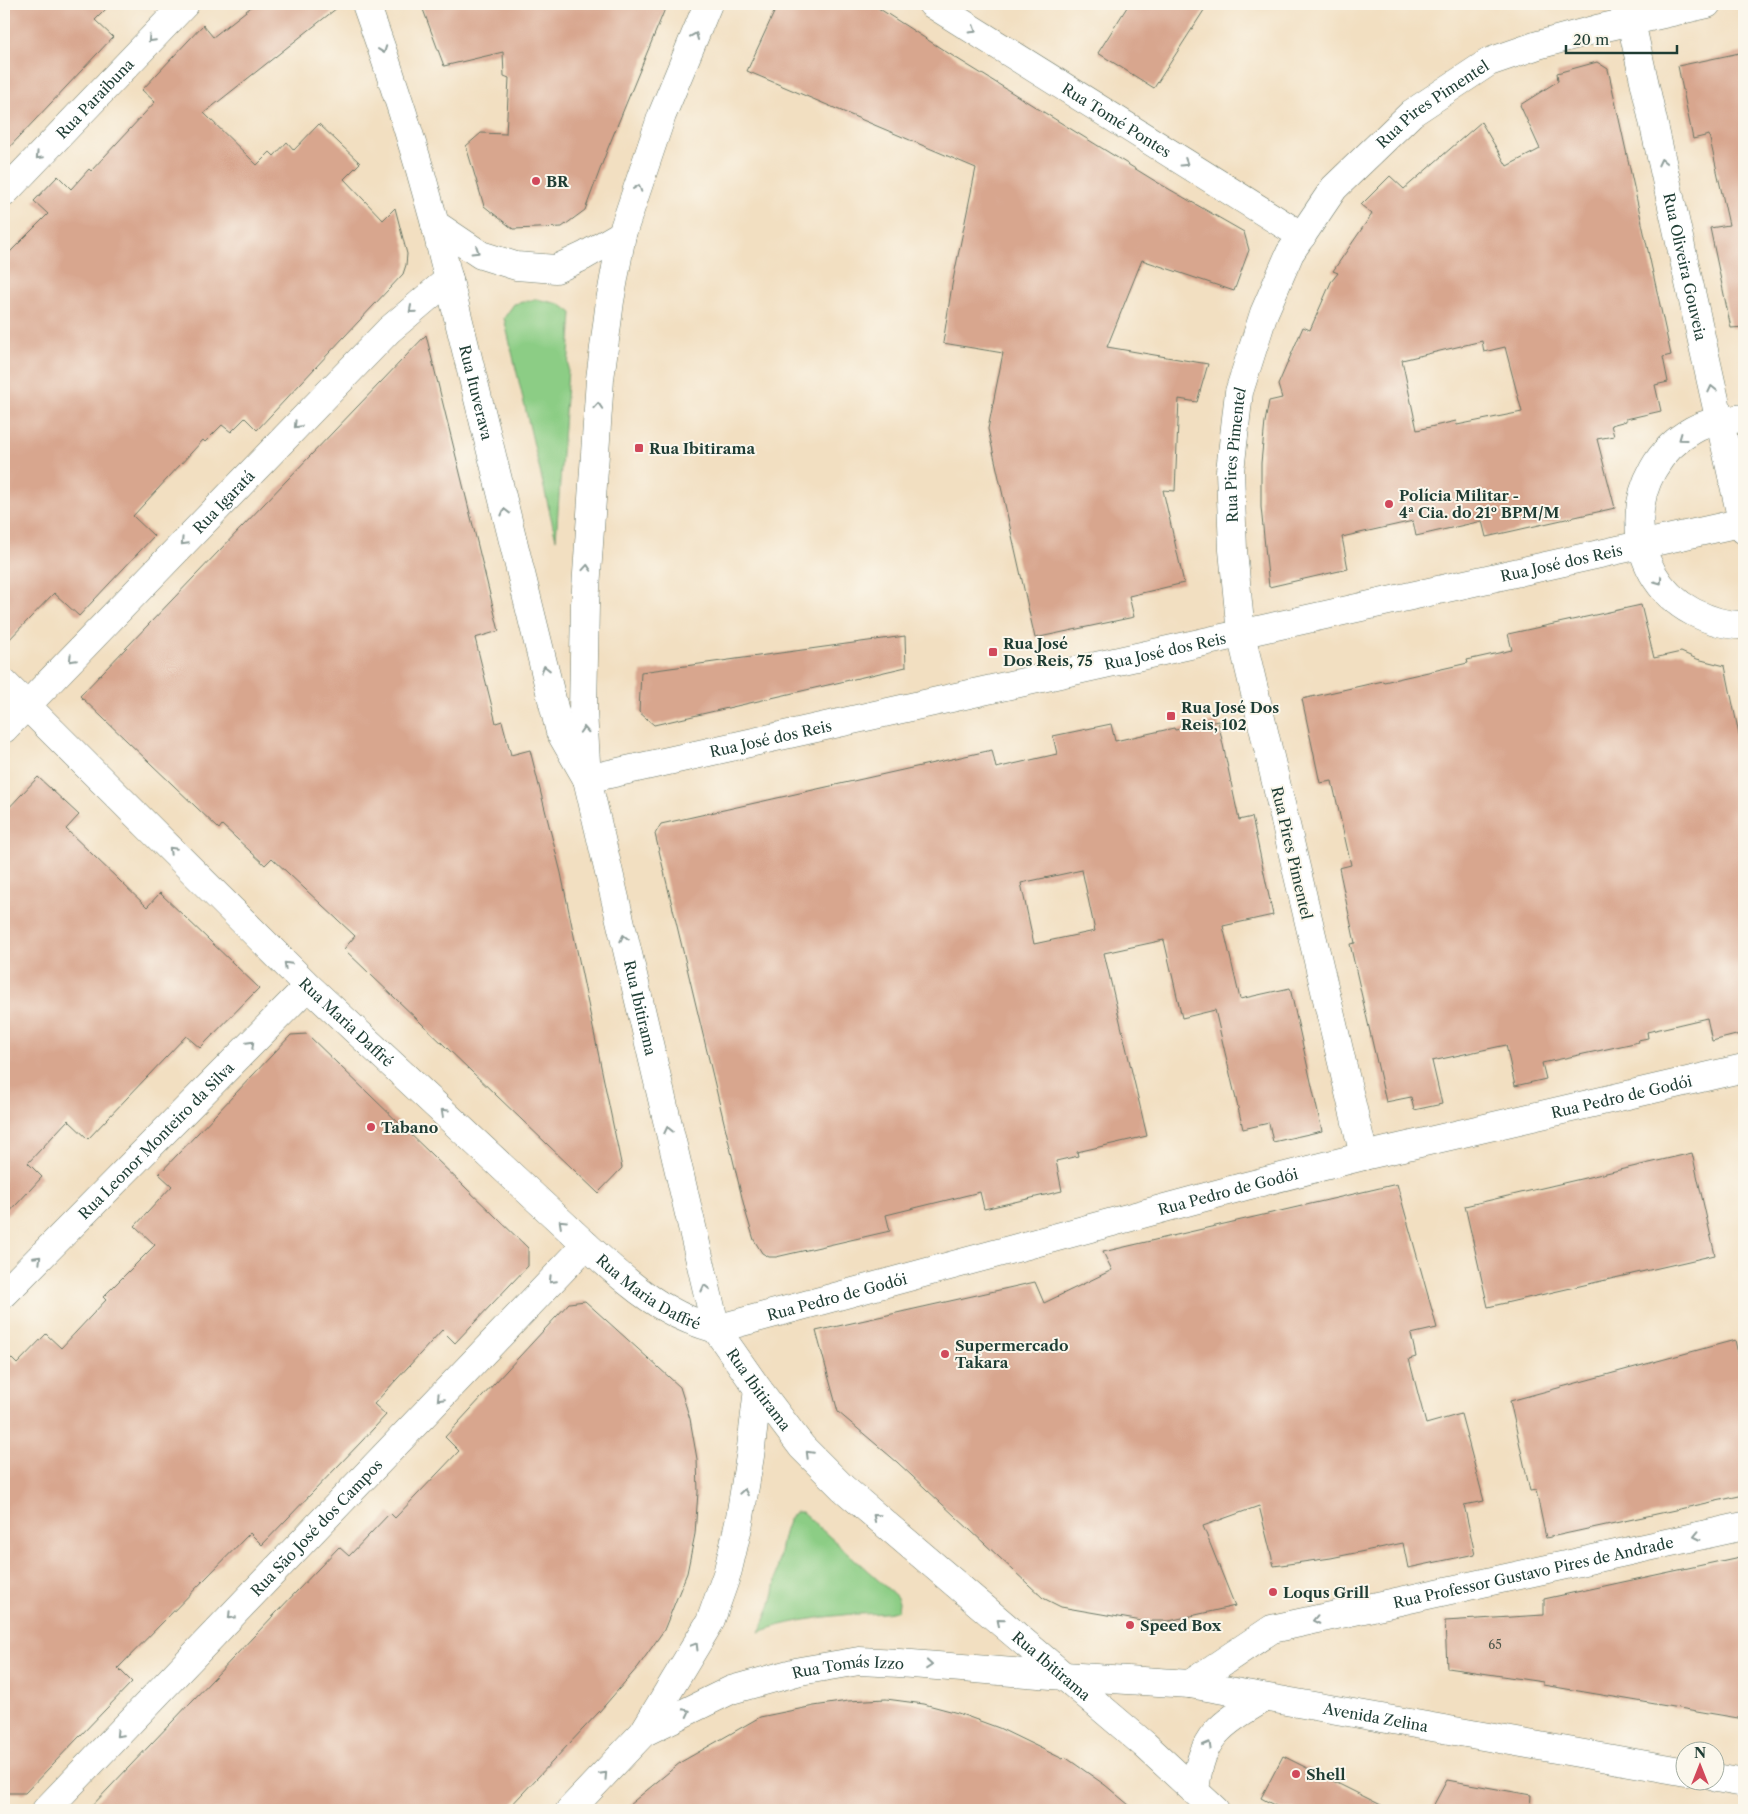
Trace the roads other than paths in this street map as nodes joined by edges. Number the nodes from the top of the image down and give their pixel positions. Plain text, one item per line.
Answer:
1 (185, 4) edge
2 (366, 4) edge
3 (708, 4) edge
4 (932, 4) edge
5 (1707, 4) edge
6 (1629, 13) edge
7 (4, 193) edge
8 (435, 224) junction
9 (622, 234) junction
10 (1302, 236) junction
11 (449, 278) junction
12 (1732, 419) edge
13 (1744, 524) edge
14 (1641, 545) junction
15 (1744, 625) edge
16 (1241, 634) junction
17 (4, 683) edge
18 (26, 705) junction
19 (4, 729) edge
20 (587, 779) junction
21 (308, 986) junction
22 (1744, 1068) edge
23 (1364, 1156) junction
24 (586, 1245) junction
25 (4, 1294) edge
26 (716, 1329) junction
27 (758, 1389) junction
28 (1744, 1526) edge
29 (1064, 1676) junction
30 (1190, 1684) junction
31 (1265, 1698) junction
32 (643, 1733) junction
33 (1676, 1770) edge
34 (1726, 1780) edge
35 (1744, 1783) edge
36 (1195, 1791) junction
37 (46, 1810) edge
38 (573, 1810) edge
39 (1215, 1810) edge

1 -> 7 street, Rua Paraibuna
2 -> 8 street, Rua Ituverava
9 -> 3 street, Rua Ibitirama
4 -> 10 street, Rua Tomé Pontes
5 - 6 street, Rua Pires Pimentel
6 - 10 street, Rua Pires Pimentel
12 -> 6 street, Rua Oliveira Gouveia
8 -> 9 street
8 - 11 street, Rua Ituverava
20 -> 9 street, Rua Ibitirama
10 - 16 street, Rua Pires Pimentel
11 -> 18 street, Rua Igaratá
20 -> 11 street, Rua Ituverava
12 - 13 street, Rua Oliveira Gouveia
12 -> 14 street
13 - 14 street, Rua José dos Reis
14 -> 15 street
14 - 16 street, Rua José dos Reis
16 - 20 street, Rua José dos Reis
16 - 23 street, Rua Pires Pimentel
17 - 18 street, Rua Maria Daffré
18 - 19 street, Rua Igaratá
21 -> 18 street, Rua Maria Daffré
26 -> 20 street, Rua Ibitirama
24 -> 21 street, Rua Maria Daffré
25 -> 21 street, Rua Leonor Monteiro da Silva
22 - 23 street, Rua Pedro de Godói
23 - 26 street, Rua Pedro de Godói
24 - 26 street, Rua Maria Daffré
24 -> 37 street, Rua São José dos Campos
26 - 27 street, Rua Ibitirama
29 -> 27 street, Rua Ibitirama
32 -> 27 street, Rua Tomás Izzo
28 -> 30 street, Rua Professor Gustavo Pires de Andrade
29 - 30 street, Avenida Zelina
32 -> 29 street, Rua Tomás Izzo
29 - 36 street, Rua Ibitirama
30 - 31 street, Avenida Zelina
31 - 33 street, Avenida Zelina
36 -> 31 street
38 -> 32 street, Rua Tomás Izzo
34 - 35 street
36 - 39 street, Rua Ibitirama

